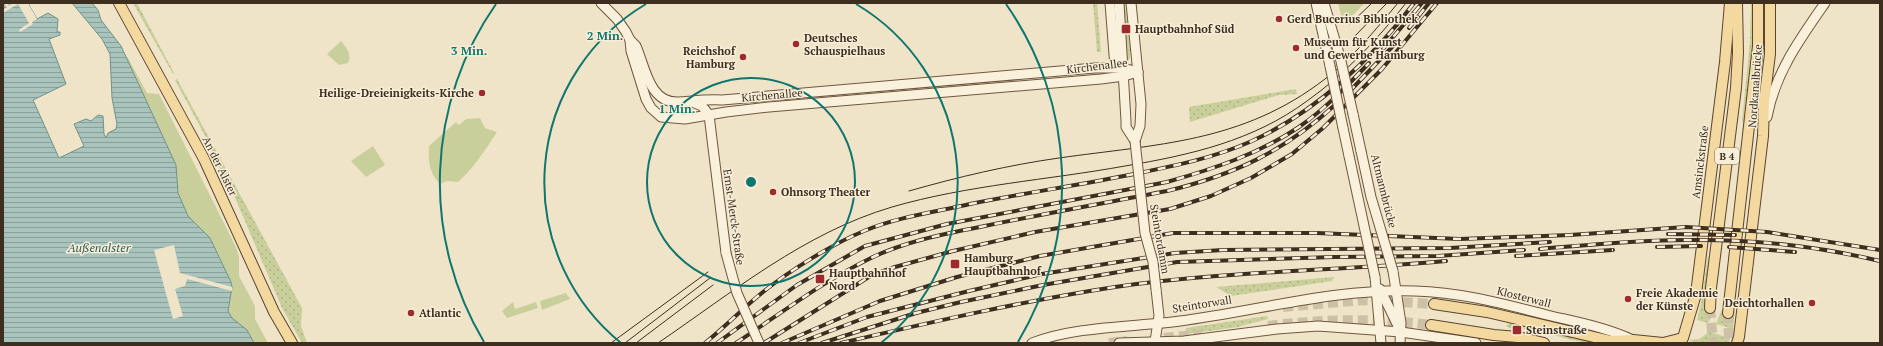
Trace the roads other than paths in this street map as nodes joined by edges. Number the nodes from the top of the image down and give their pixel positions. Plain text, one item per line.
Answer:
1 (120, 3) edge
2 (601, 3) edge
3 (1110, 3) edge
4 (1119, 3) edge
5 (1131, 3) edge
6 (1316, 3) edge
7 (1324, 3) edge
8 (1730, 3) edge
9 (1737, 3) edge
10 (1758, 3) edge
11 (1770, 3) edge
12 (1825, 3) edge
13 (1770, 38) junction
14 (630, 40) junction
15 (1121, 71) junction
16 (1138, 72) junction
17 (916, 84) junction
18 (909, 95) junction
19 (722, 100) junction
20 (689, 101) junction
21 (1753, 103) junction
22 (709, 115) junction
23 (1763, 136) junction
24 (1135, 141) junction
25 (1397, 291) junction
26 (1379, 292) junction
27 (1434, 304) tunnel mouth
28 (1399, 306) junction
29 (1710, 308) tunnel mouth
30 (1728, 313) tunnel mouth
31 (1393, 318) junction
32 (1158, 323) junction
33 (1431, 324) tunnel mouth
34 (1380, 327) junction
35 (1401, 332) junction
36 (1633, 340) junction
37 (1155, 341) junction
38 (1682, 341) edge
39 (1739, 341) edge
40 (292, 343) edge
41 (759, 343) edge
42 (1032, 343) edge
43 (1119, 343) edge
44 (1381, 343) edge
45 (1400, 343) edge
46 (1476, 343) edge
47 (1544, 343) edge
48 (1664, 343) edge

1 - 40 main road, An der Alster
2 - 14 main road
3 - 15 main road
4 - 15 main road
5 - 16 main road, Steintordamm
6 - 26 main road, bridge
7 - 25 main road, Altmannbrücke, bridge
8 - 38 main road, Amsinckstraße
9 - 29 main road, B 4
10 - 21 main road, B 4
11 - 13 main road, Nordkanalbrücke
12 - 23 main road
13 - 21 main road, Nordkanalbrücke
13 - 23 main road, Nordkanalbrücke
14 - 20 main road, Kirchenallee
14 - 22 main road, Kirchenallee
15 - 16 main road, Kirchenallee
15 - 17 main road, Kirchenallee
15 - 18 main road, Kirchenallee
15 - 24 main road, Steintordamm
16 - 24 main road, Steintordamm
17 - 18 main road
17 - 19 main road, Kirchenallee
18 - 22 main road, Kirchenallee
19 - 20 main road, Kirchenallee
19 - 22 main road
20 - 22 main road
21 - 30 main road, B 4
22 - 41 main road, Ernst-Merck-Straße, bridge
23 - 39 main road
24 - 32 main road, Steintordamm, bridge
25 - 26 main road, Klosterwall
25 - 28 main road, Altmannbrücke
25 - 36 main road, Klosterwall
26 - 31 main road
26 - 32 main road, Steintorwall
26 - 34 main road
27 - 36 main road
28 - 31 main road
28 - 35 main road, Altmannbrücke
31 - 34 main road
31 - 35 main road
32 - 37 main road, Steintordamm
32 - 42 main road, Steintorwall
33 - 47 main road
34 - 35 main road
34 - 37 main road
34 - 44 main road
35 - 45 main road
35 - 46 main road
36 - 48 main road, Klosterwall
37 - 43 main road
38 - 48 main road, Klosterwall

